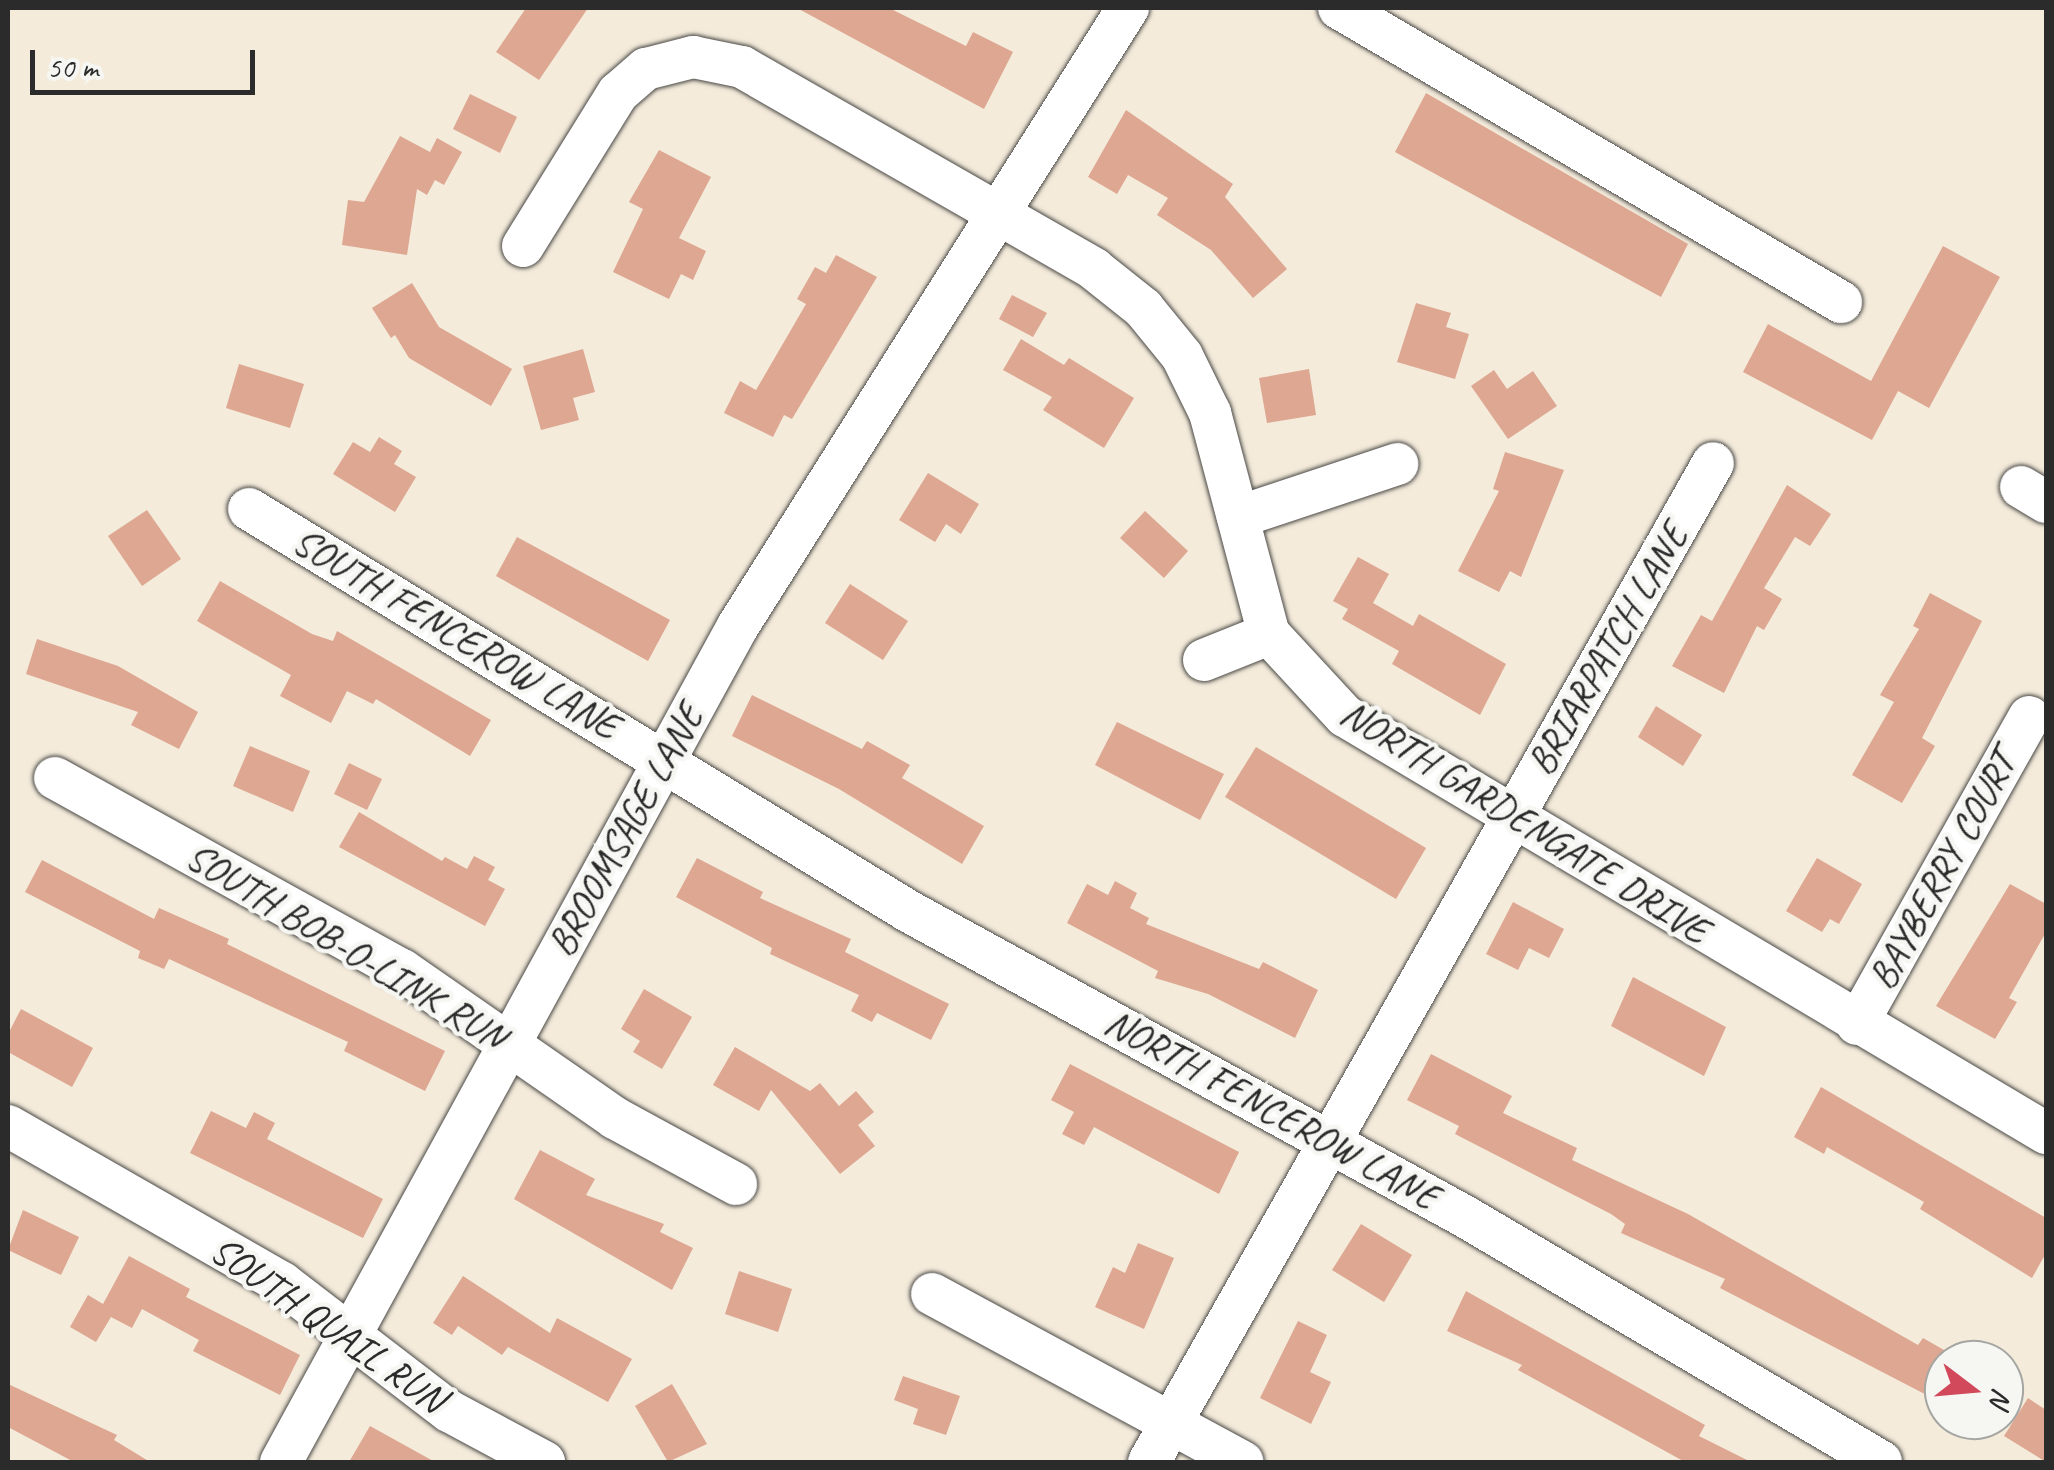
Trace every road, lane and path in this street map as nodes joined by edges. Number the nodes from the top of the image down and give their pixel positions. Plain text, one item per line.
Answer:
1 (1128, 8) edge
2 (1339, 8) edge
3 (997, 214) junction
4 (523, 246) dead end
5 (1840, 302) dead end
6 (1712, 463) dead end
7 (1396, 464) dead end
8 (250, 509) dead end
9 (1238, 517) junction
10 (1270, 634) junction
11 (1204, 660) dead end
12 (2029, 716) dead end
13 (662, 758) junction
14 (55, 778) dead end
15 (1510, 818) junction
16 (1857, 1024) junction
17 (510, 1041) junction
18 (8, 1126) edge
19 (2046, 1134) edge
20 (1327, 1139) junction
21 (736, 1184) dead end
22 (932, 1294) dead end
23 (351, 1333) junction
24 (1170, 1423) junction
25 (281, 1462) edge
26 (544, 1462) edge
27 (1149, 1462) edge
28 (1243, 1462) edge
29 (1881, 1462) edge

1 - 3 street, BROOMSAGE LANE
2 - 5 street
3 - 4 street, NORTH GARDENGATE DRIVE
3 - 9 street, NORTH GARDENGATE DRIVE
3 - 13 street, BROOMSAGE LANE
6 - 15 street, BRIARPATCH LANE
7 - 9 street
8 - 13 street, SOUTH FENCEROW LANE
9 - 10 street, NORTH GARDENGATE DRIVE
10 - 11 street
10 - 15 street, NORTH GARDENGATE DRIVE
12 - 16 street, BAYBERRY COURT
13 - 17 street, BROOMSAGE LANE
13 - 20 street, NORTH FENCEROW LANE
14 - 17 street, SOUTH BOB-O-LINK RUN
15 - 16 street, NORTH GARDENGATE DRIVE
15 - 20 street, BRIARPATCH LANE
16 - 19 street, NORTH GARDENGATE DRIVE
17 - 21 street, SOUTH BOB-O-LINK RUN
17 - 23 street, BROOMSAGE LANE
18 - 23 street, SOUTH QUAIL RUN
20 - 24 street, BRIARPATCH LANE
20 - 29 street, NORTH FENCEROW LANE
22 - 24 street
23 - 25 street, BROOMSAGE LANE
23 - 26 street, SOUTH QUAIL RUN
24 - 27 street, BRIARPATCH LANE
24 - 28 street

